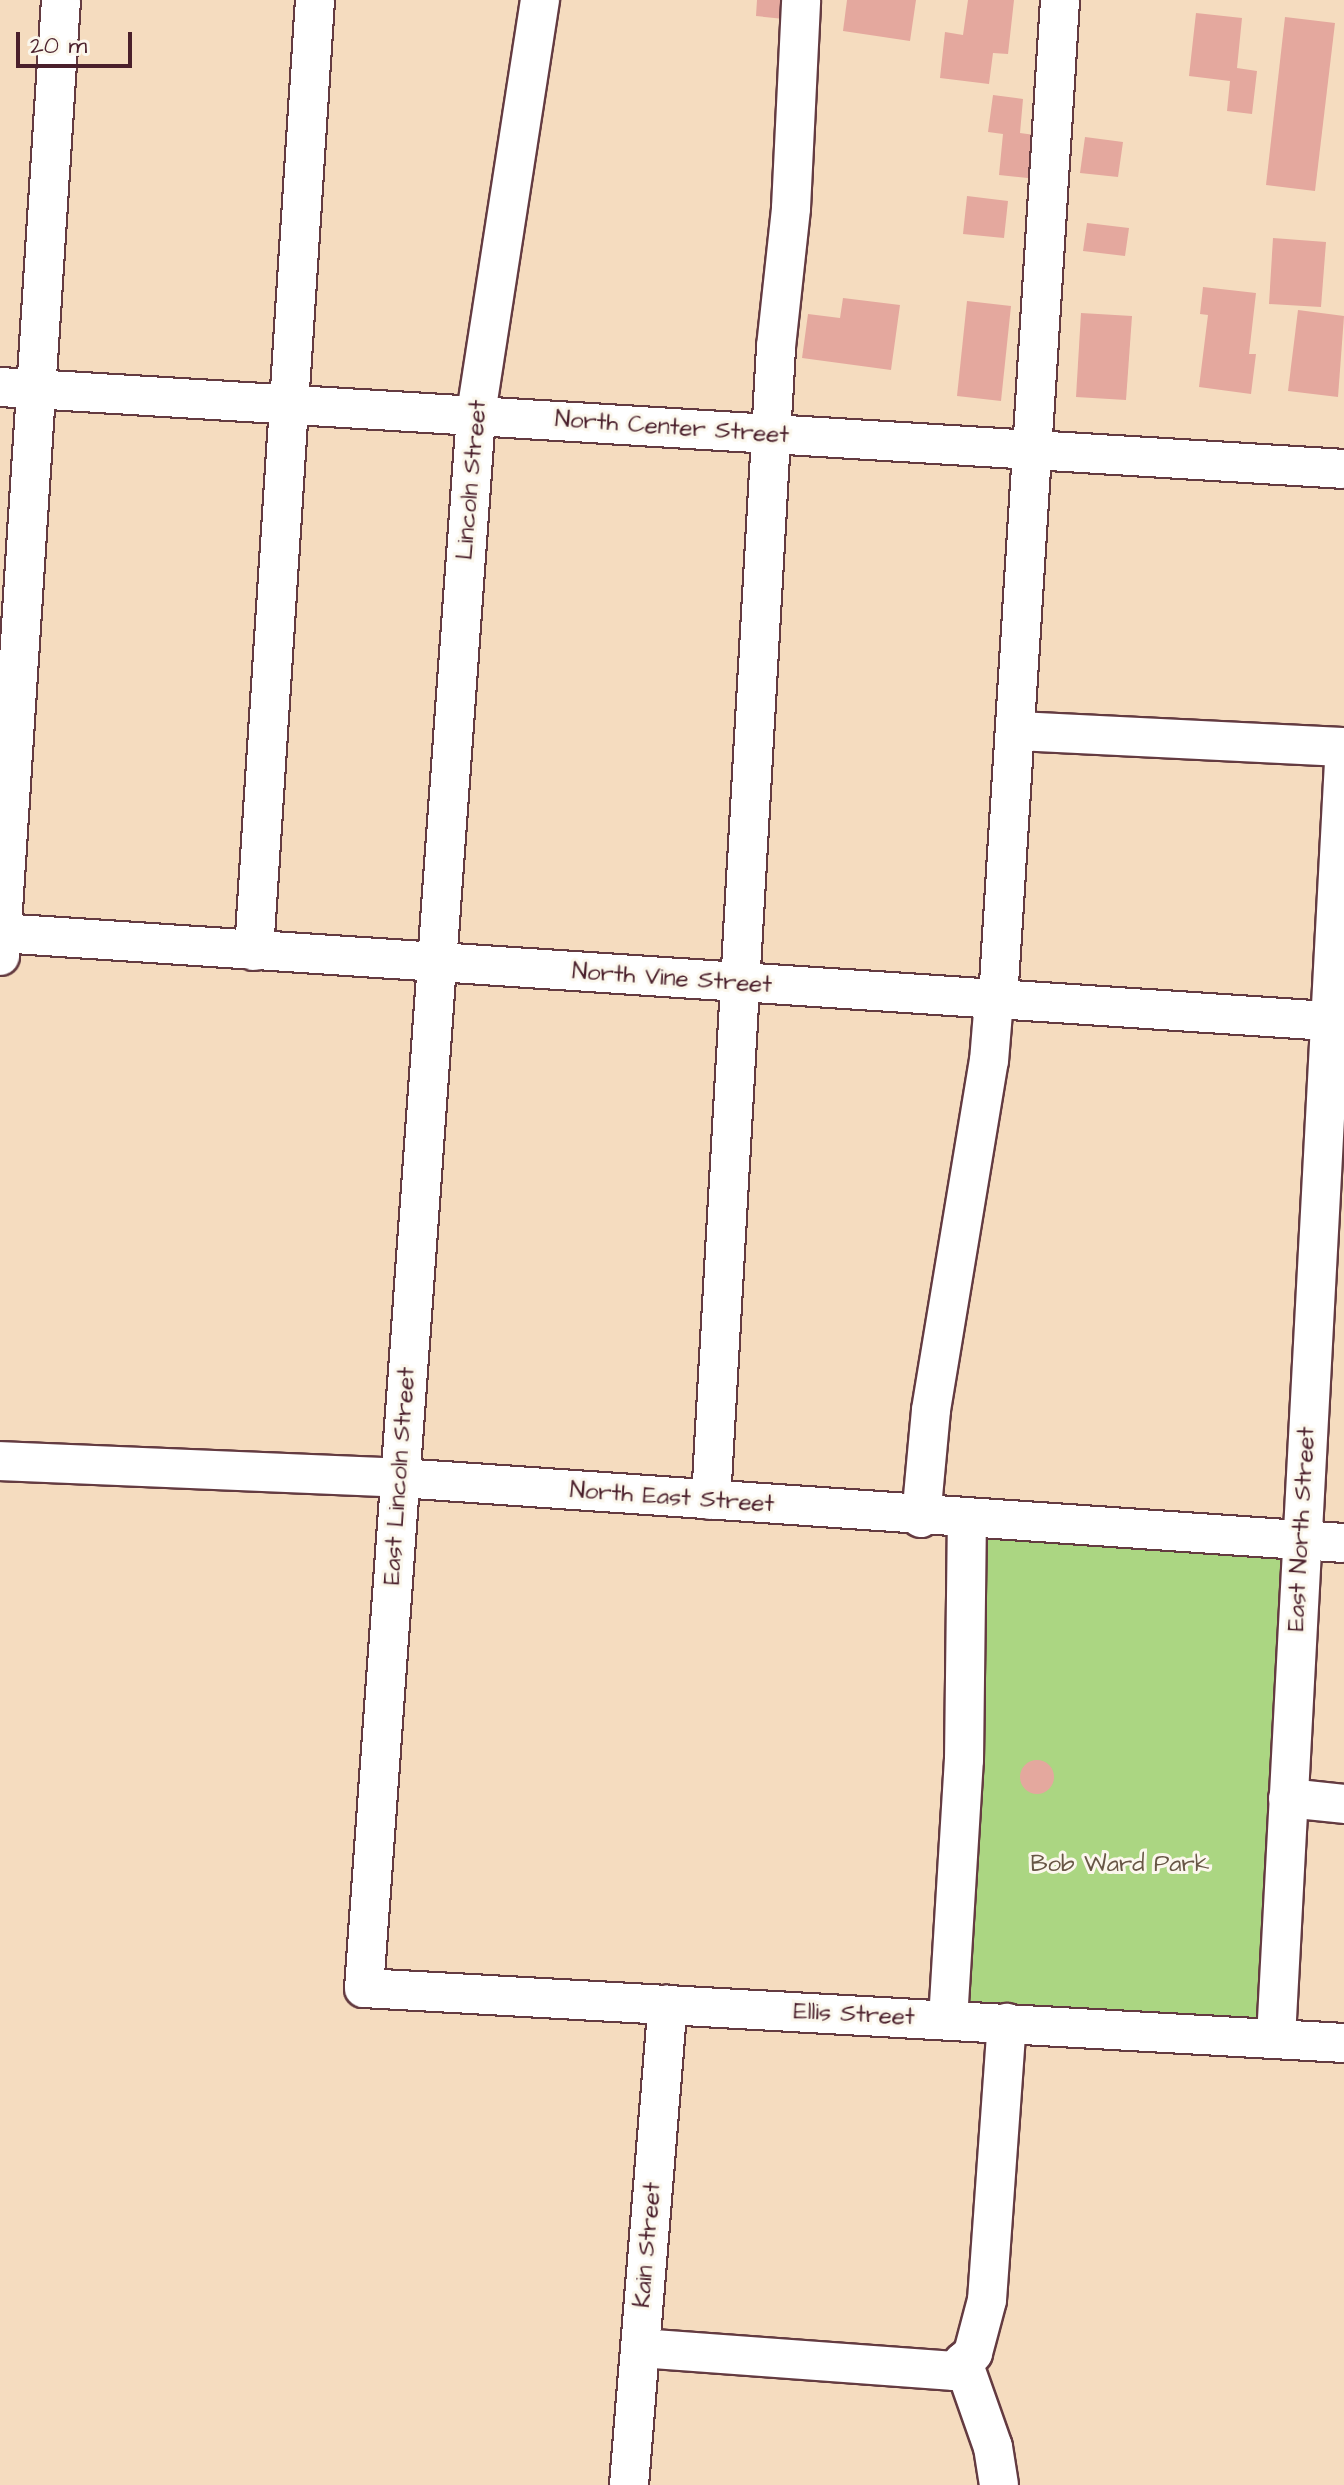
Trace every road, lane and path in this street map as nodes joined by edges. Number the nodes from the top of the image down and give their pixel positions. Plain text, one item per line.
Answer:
1 (61, 0) edge
2 (315, 0) edge
3 (540, 0) edge
4 (801, 0) edge
5 (1060, 0) edge
6 (17, 388) edge
7 (290, 404) junction
8 (476, 415) junction
9 (772, 434) junction
10 (1033, 452) junction
11 (1344, 469) edge
12 (1016, 731) junction
13 (1344, 747) edge
14 (1344, 763) edge
15 (1, 941) edge
16 (254, 951) junction
17 (437, 963) junction
18 (738, 983) junction
19 (996, 1000) junction
20 (1336, 1022) edge
21 (0, 1461) edge
22 (400, 1478) junction
23 (711, 1500) junction
24 (921, 1518) junction
25 (967, 1520) junction
26 (1302, 1541) junction
27 (1344, 1543) edge
28 (1288, 1798) junction
29 (1344, 1804) edge
30 (364, 1988) joint
31 (668, 2005) junction
32 (948, 2020) junction
33 (1007, 2023) junction
34 (1276, 2038) junction
35 (1344, 2043) edge
36 (640, 2348) junction
37 (963, 2362) junction
38 (629, 2485) edge
39 (999, 2485) edge

1 - 6 street
2 - 7 street
3 - 8 street, Lincoln Street
4 - 9 street
5 - 10 street
6 - 7 street, North Center Street
6 - 15 street
7 - 8 street, North Center Street
7 - 16 street
8 - 9 street, North Center Street
8 - 17 street, Lincoln Street
9 - 10 street, North Center Street
9 - 18 street
10 - 11 street, North Center Street
10 - 12 street
12 - 13 street
12 - 19 street
14 - 20 street, East North Street
15 - 16 street, North Vine Street
16 - 17 street, North Vine Street
17 - 18 street, North Vine Street
17 - 22 street, East Lincoln Street
18 - 19 street, North Vine Street
18 - 23 street
19 - 20 street, North Vine Street
19 - 24 street
20 - 26 street, East North Street
21 - 22 street, North East Street
22 - 23 street, North East Street
22 - 30 street, East Lincoln Street
23 - 24 street, North East Street
24 - 25 street, North East Street
25 - 26 street, North East Street
25 - 32 street
26 - 27 street, North East Street
26 - 28 street, East North Street
28 - 29 street
28 - 34 street, East North Street
30 - 31 street, Ellis Street
31 - 32 street, Ellis Street
31 - 36 street, Kain Street
32 - 33 street, Ellis Street
33 - 34 street, Ellis Street
33 - 37 street
34 - 35 street, Ellis Street
36 - 37 street
36 - 38 street, Kain Street
37 - 39 street

